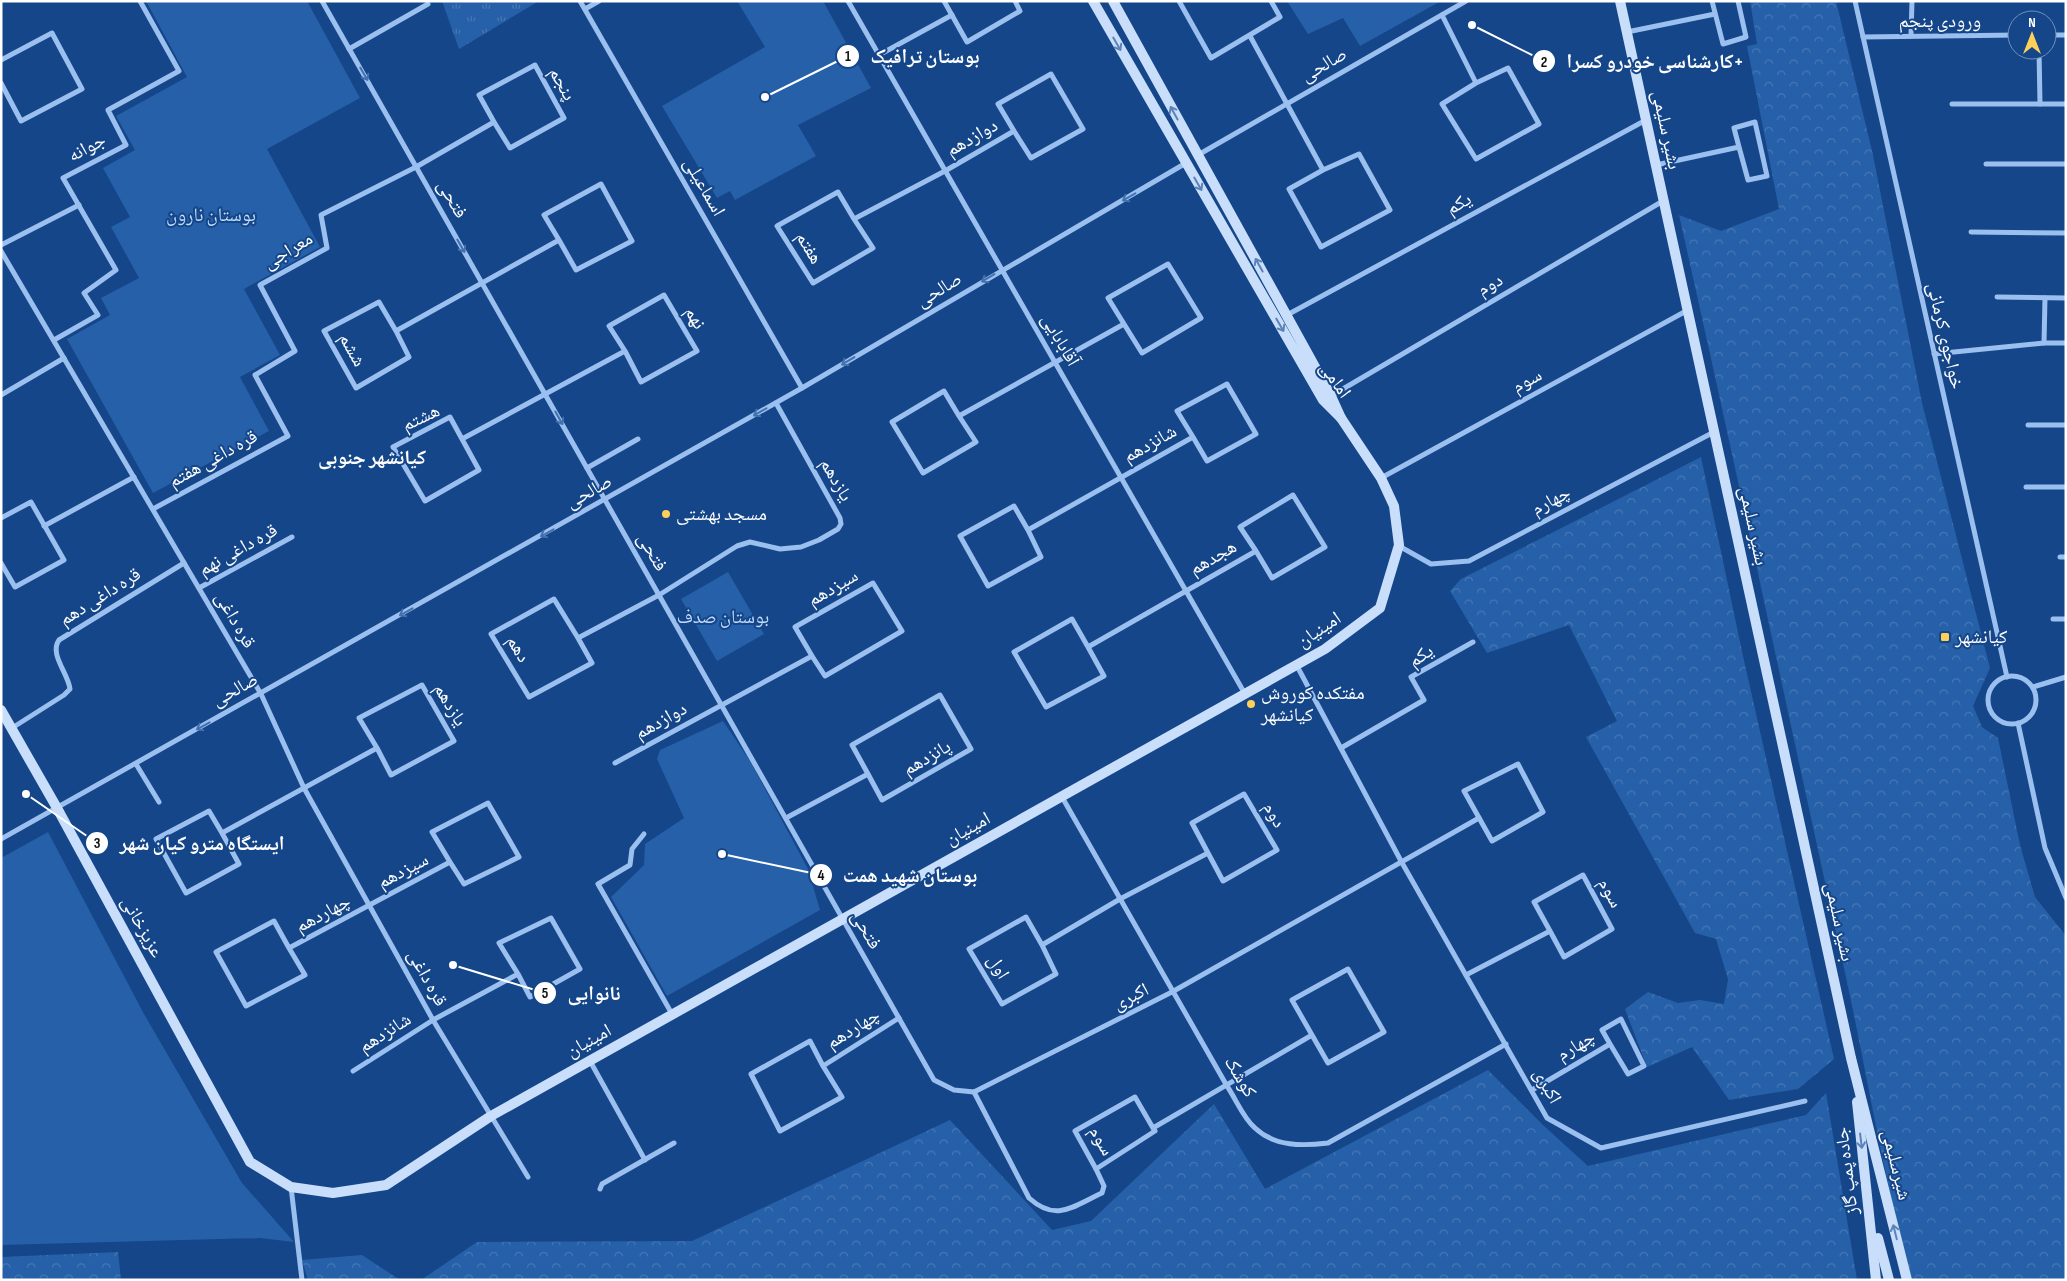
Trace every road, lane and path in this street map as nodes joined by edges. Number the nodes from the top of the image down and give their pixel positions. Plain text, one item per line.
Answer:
1 (140, 1) edge
2 (322, 1) edge
3 (580, 1) edge
4 (599, 1) edge
5 (848, 1) edge
6 (944, 1) edge
7 (1015, 1) edge
8 (1093, 1) edge
9 (1113, 1) edge
10 (1179, 1) edge
11 (1271, 1) edge
12 (1466, 1) edge
13 (1620, 1) edge
14 (1712, 1) edge
15 (1738, 1) edge
16 (1855, 1) edge
17 (1912, 1) edge
18 (428, 4) dead end
19 (585, 9) junction
20 (1715, 14) junction
21 (952, 15) junction
22 (1442, 15) junction
23 (1627, 32) junction
24 (2007, 35) edge
25 (1250, 36) junction
26 (1911, 36) junction
27 (1863, 37) junction
28 (350, 49) junction
29 (879, 55) junction
30 (1, 60) edge
31 (2039, 60) edge
32 (1, 83) edge
33 (1476, 83) junction
34 (4, 95) edge
35 (1288, 103) junction
36 (1952, 104) dead end
37 (2040, 104) junction
38 (2066, 104) edge
39 (1646, 120) junction
40 (494, 122) junction
41 (1014, 131) junction
42 (1739, 147) junction
43 (1198, 155) junction
44 (1186, 164) junction
45 (1986, 164) dead end
46 (2066, 164) edge
47 (1656, 165) junction
48 (416, 167) junction
49 (1324, 170) junction
50 (945, 171) junction
51 (1664, 200) junction
52 (79, 205) junction
53 (854, 219) junction
54 (1972, 232) dead end
55 (2066, 232) edge
56 (559, 240) junction
57 (1, 245) edge
58 (1, 251) edge
59 (1002, 270) junction
60 (482, 282) junction
61 (1998, 297) dead end
62 (2046, 298) junction
63 (2066, 298) edge
64 (1688, 310) junction
65 (1286, 315) junction
66 (1124, 324) junction
67 (396, 331) junction
68 (54, 340) junction
69 (2044, 343) junction
70 (2066, 343) edge
71 (625, 351) junction
72 (1934, 354) junction
73 (64, 358) junction
74 (1055, 363) junction
75 (802, 388) junction
76 (545, 394) junction
77 (1, 395) edge
78 (1331, 396) junction
79 (776, 403) junction
80 (959, 416) junction
81 (1341, 418) junction
82 (2028, 424) dead end
83 (2066, 424) edge
84 (1714, 432) junction
85 (288, 436) joint
86 (1193, 437) junction
87 (462, 439) junction
88 (638, 439) dead end
89 (587, 468) junction
90 (134, 476) junction
91 (1121, 477) junction
92 (1381, 478) junction
93 (2026, 488) dead end
94 (2066, 488) edge
95 (605, 500) junction
96 (153, 509) junction
97 (1, 518) edge
98 (44, 526) junction
99 (1028, 530) junction
100 (292, 537) dead end
101 (1399, 545) junction
102 (1256, 551) junction
103 (1, 563) edge
104 (184, 563) junction
105 (199, 588) junction
106 (1186, 591) junction
107 (659, 595) junction
108 (2053, 619) dead end
109 (2066, 619) edge
110 (578, 638) junction
111 (1473, 642) dead end
112 (1088, 647) junction
113 (812, 656) junction
114 (1297, 666) junction
115 (2007, 677) junction
116 (2066, 677) edge
117 (2033, 688) junction
118 (261, 694) junction
119 (1245, 694) junction
120 (721, 704) junction
121 (1, 710) edge
122 (2018, 723) junction
123 (12, 728) junction
124 (377, 748) junction
125 (1341, 748) junction
126 (615, 763) dead end
127 (136, 764) junction
128 (868, 774) junction
129 (304, 788) junction
130 (1062, 797) junction
131 (159, 802) dead end
132 (57, 808) junction
133 (786, 818) junction
134 (1479, 818) junction
135 (222, 833) junction
136 (644, 834) dead end
137 (1, 839) edge
138 (1208, 853) junction
139 (1401, 860) junction
140 (450, 862) junction
141 (2066, 898) edge
142 (1120, 899) junction
143 (370, 906) junction
144 (843, 920) junction
145 (1550, 931) junction
146 (1042, 945) junction
147 (289, 948) junction
148 (518, 974) junction
149 (1466, 975) junction
150 (1172, 992) junction
151 (672, 1015) junction
152 (899, 1018) junction
153 (433, 1020) junction
154 (1312, 1035) junction
155 (1506, 1044) junction
156 (1610, 1044) junction
157 (1851, 1058) joint
158 (590, 1061) junction
159 (823, 1066) junction
160 (353, 1071) dead end
161 (1227, 1086) junction
162 (1532, 1090) junction
163 (974, 1092) junction
164 (1805, 1101) dead end
165 (1861, 1111) junction
166 (491, 1116) junction
167 (1153, 1128) junction
168 (674, 1143) dead end
169 (645, 1160) junction
170 (250, 1162) joint
171 (1096, 1169) junction
172 (528, 1177) dead end
173 (291, 1187) junction
174 (600, 1189) dead end
175 (1869, 1206) junction
176 (302, 1280) edge
177 (1876, 1280) edge
178 (1889, 1280) edge
179 (1907, 1280) edge

1 - 52 street, جوانه
2 - 28 street, فتحی
3 - 19 street, اسماعیلی
4 - 19 street
5 - 29 street, آقابابایی
6 - 21 street
7 - 21 street
8 -> 44 main road, امامی
43 -> 9 main road, امامی
10 - 25 street
11 - 25 street
12 - 22 street, صالحی
13 - 23 main road, بشیر سلیمی
14 - 20 street
15 - 20 street
16 - 27 street, خواجوی کرمانی
17 - 26 street
18 - 28 street
19 - 75 street, اسماعیلی
20 - 23 street
21 - 29 street
22 - 33 street
22 - 35 street, صالحی
23 - 39 main road, بشیر سلیمی
24 - 26 street, ورودی پنجم
25 - 35 street
26 - 27 street, ورودی پنجم
27 - 72 street, خواجوی کرمانی
28 -> 48 street, فتحی
29 - 50 street, آقابابایی
30 - 34 street
31 - 37 street
32 - 34 street
33 - 33 street
35 - 43 street, صالحی
35 - 49 street
36 - 37 street
37 - 38 street
39 - 47 main road, بشیر سلیمی
39 - 65 street, یکم
40 - 40 street, پنجم
40 - 48 street
41 - 41 street, دوازدهم
41 - 50 street, دوازدهم
42 - 42 street
42 - 47 street
43 - 44 main road
65 -> 43 main road, امامی
44 -> 59 street, صالحی
44 -> 81 main road, امامی
45 - 46 street
47 - 51 main road, بشیر سلیمی
48 -> 60 street, فتحی
48 - 85 street, معراجی
49 - 49 street
50 - 53 street
50 - 59 street, آقابابایی
51 - 64 main road, بشیر سلیمی
51 - 78 street, دوم
52 - 57 street
52 - 68 street, جوانه
53 - 53 street, هفتم
54 - 55 street
56 - 56 street
56 - 60 street
58 - 68 street, قره داغی
59 - 74 street, آقابابایی
59 -> 75 street, صالحی
60 - 67 street
60 - 76 street, فتحی
61 - 62 street
62 - 63 street
62 - 69 street
64 - 84 main road, بشیر سلیمی
64 - 92 street, سوم
65 - 78 main road, امامی
66 - 66 street
66 - 74 street
67 - 67 street, ششم
68 - 73 street, قره داغی
69 - 70 street
69 - 72 street
71 - 71 street, نهم
71 - 76 street
72 - 115 street, خواجوی کرمانی
73 - 77 street
73 - 90 street, قره داغی
74 - 80 street
74 - 91 street, آقابابایی
75 - 79 street, صالحی
76 - 87 street, هشتم
76 -> 89 street, فتحی
78 - 81 main road, امامی
79 -> 95 street, صالحی
79 - 107 street, یازدهم
80 - 80 street
81 - 92 main road, امینیان
82 - 83 street
84 - 101 street, چهارم
84 - 157 main road, بشیر سلیمی
85 - 96 street, قره داغی هفتم
86 - 86 street, شانزدهم
86 - 91 street, شانزدهم
87 - 87 street, هشتم
88 - 89 street
89 - 95 street, فتحی
90 - 96 street, قره داغی
90 - 98 street
91 - 99 street
91 - 106 street, آقابابایی
92 - 101 main road, امینیان
93 - 94 street
95 - 107 street, فتحی
95 -> 118 street, صالحی
96 - 104 street, قره داغی
97 - 98 street
98 - 103 street
99 - 99 street
100 - 105 street, قره داغی نهم
101 - 114 main road, امینیان
102 - 102 street, هجدهم
102 - 106 street, هجدهم
104 - 105 street, قره داغی
104 - 123 street, قره داغی دهم
105 - 118 street, قره داغی
106 - 112 street
106 - 119 street, آقابابایی
107 - 110 street
107 - 120 street, فتحی
108 - 109 street
110 - 110 street, دهم
111 - 125 street, یکم
112 - 112 street
113 - 113 street, سیزدهم
113 - 120 street
114 - 119 main road, امینیان
114 - 125 street, اکبری
115 - 117 street
115 - 122 street
116 - 117 street
117 - 122 street
118 -> 127 street, صالحی
118 - 129 street, قره داغی
119 - 130 main road, امینیان
120 - 126 street, دوازدهم
120 - 133 street, فتحی
121 - 123 main road, عزیزخانی
122 - 141 street
123 - 132 main road, عزیزخانی
124 - 124 street, یازدهم
124 - 129 street
125 - 139 street, اکبری
127 - 131 street
127 - 132 street, صالحی
128 - 128 street, پانزدهم
128 - 133 street
129 - 135 street
129 - 143 street, قره داغی
130 - 142 street, کوشک
130 - 144 main road, امینیان
132 - 137 street, صالحی
132 - 170 main road, عزیزخانی
133 - 144 street, فتحی
134 - 134 street
134 - 139 street
135 - 135 street
136 - 151 street
138 - 138 street, دوم
138 - 142 street
139 - 149 street, اکبری
139 - 150 street, اکبری
140 - 140 street, سیزدهم
140 - 143 street, سیزدهم
142 - 146 street
142 - 150 street, کوشک
143 - 147 street, چهاردهم
143 - 153 street, قره داغی
144 - 151 main road, امینیان
144 - 152 street, فتحی
145 - 145 street, سوم
145 - 149 street
146 - 146 street, اول
147 - 147 street, چهاردهم
148 - 148 street
148 - 153 street
149 - 155 street, اکبری
150 - 161 street, کوشک
150 - 163 street, اکبری
151 - 158 main road, امینیان
152 - 159 street, چهاردهم
152 - 163 street, فتحی
153 - 160 street, شانزدهم
153 - 166 street, قره داغی
154 - 154 street
154 - 161 street, سوم
155 - 161 street, کوشک
155 - 162 street, اکبری
156 - 156 street, چهارم
156 - 162 street, چهارم
157 - 165 main road, شیرسلیمی
158 - 166 main road, امینیان
158 - 169 street
159 - 159 street, چهاردهم
161 - 167 street, سوم
162 - 164 street, اکبری
163 - 171 street
165 -> 175 main road, جاده پمپ گاز
179 -> 165 main road, شیرسلیمی
166 - 172 street, قره داغی
166 - 173 main road, امینیان
167 - 171 street, سوم
167 - 171 street, سوم
168 - 169 street
169 - 174 street
170 - 173 main road, امینیان
173 - 176 street
175 - 177 main road, جاده پمپ گاز
175 - 178 main road

